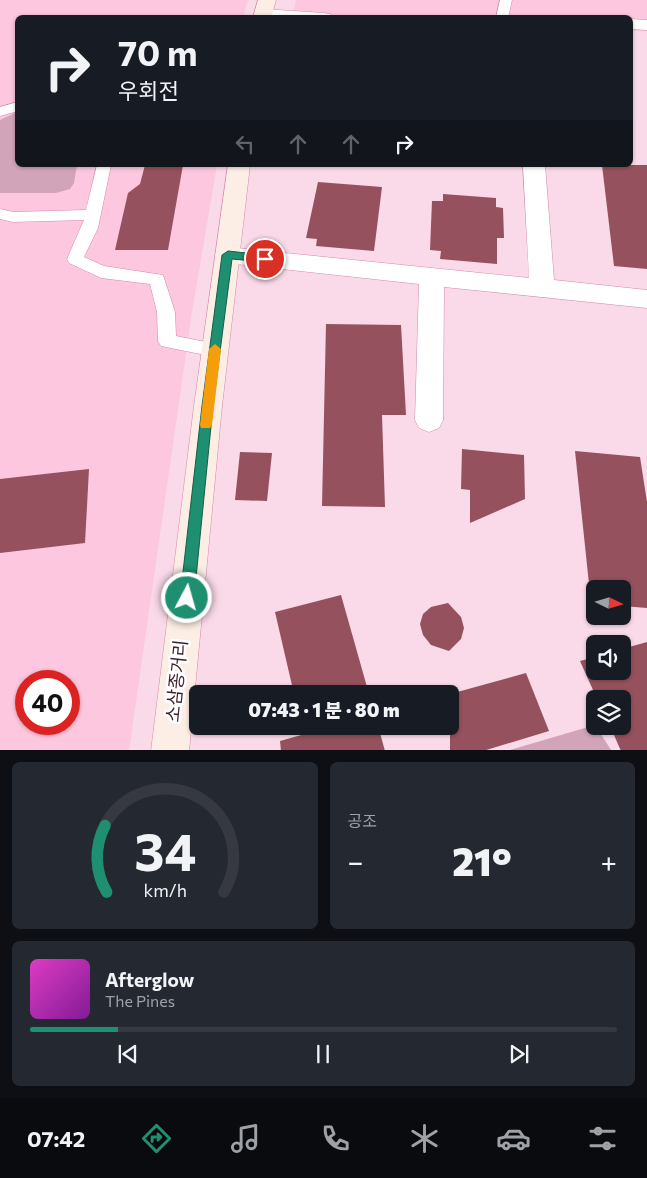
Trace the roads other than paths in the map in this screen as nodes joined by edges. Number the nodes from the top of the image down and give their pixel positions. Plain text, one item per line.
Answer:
1 (506, 0) edge
2 (264, 11) edge
3 (298, 15) edge
4 (503, 15) edge
5 (633, 24) edge
6 (647, 25) edge
7 (15, 107) edge
8 (0, 112) edge
9 (104, 167) edge
10 (239, 167) edge
11 (534, 167) edge
12 (0, 214) edge
13 (92, 215) junction
14 (228, 255) junction
15 (432, 276) junction
16 (542, 288) junction
17 (647, 299) edge
18 (215, 350) junction
19 (429, 420) dead end
20 (170, 750) edge

1 - 4 lane
2 - 3 street
5 - 6 street
7 - 8 lane
9 - 13 lane
10 - 14 street, 소삼종거리
11 - 16 street
12 - 13 lane
13 - 18 lane
14 - 15 street
14 - 18 street, 소삼종거리
15 - 16 street
15 - 19 street
16 - 17 street
18 - 20 street, 소삼종거리

